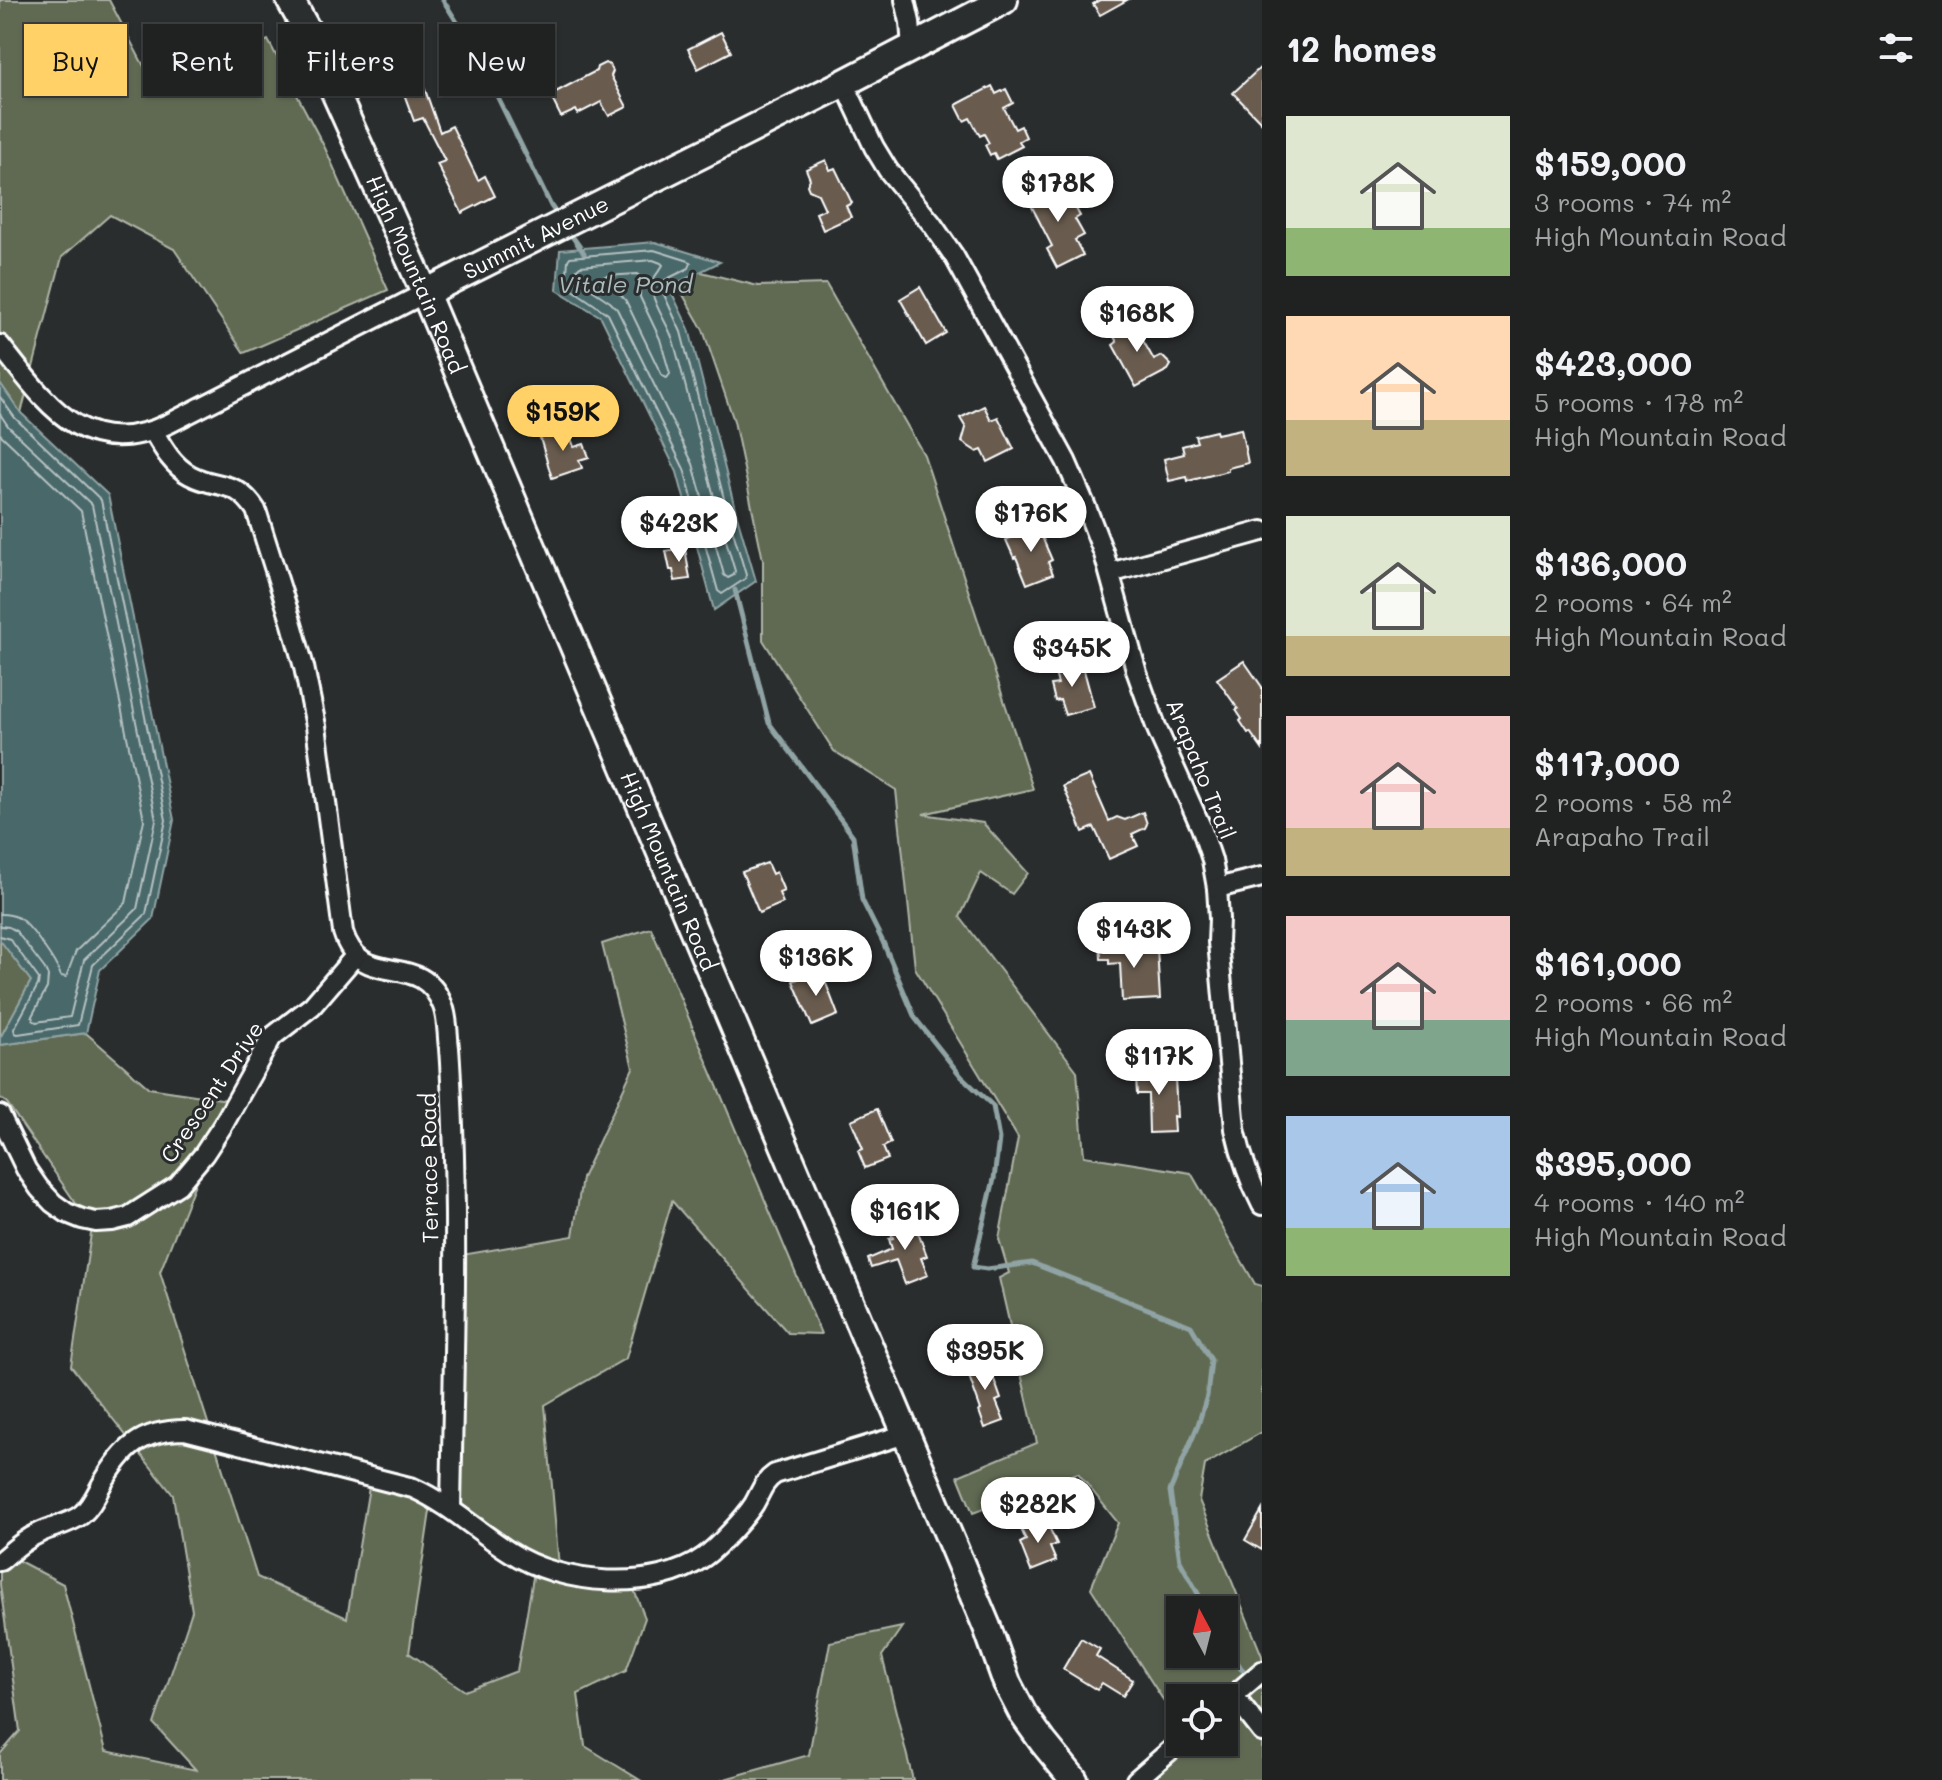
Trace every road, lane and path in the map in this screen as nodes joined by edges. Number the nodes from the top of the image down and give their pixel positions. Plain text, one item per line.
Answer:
1 (290, 0) edge
2 (905, 0) edge
3 (1004, 0) edge
4 (912, 48) junction
5 (844, 83) junction
6 (425, 293) junction
7 (0, 345) edge
8 (153, 431) junction
9 (1262, 531) edge
10 (1110, 573) junction
11 (1262, 877) edge
12 (1217, 888) junction
13 (355, 956) junction
14 (0, 1115) edge
15 (1262, 1205) edge
16 (906, 1434) junction
17 (451, 1509) junction
18 (0, 1561) edge
19 (1262, 1671) edge
20 (1238, 1692) edge
21 (1238, 1709) edge
22 (1262, 1732) edge
23 (1166, 1754) edge
24 (1074, 1780) edge
25 (1136, 1780) edge

1 - 6 main road, High Mountain Road
2 - 4 street
3 - 4 main road, Summit Avenue
4 - 5 main road, Summit Avenue
5 - 6 main road, Summit Avenue
5 - 10 street, Arapaho Trail
6 - 8 street, Summit Avenue
6 - 16 main road, High Mountain Road
7 - 8 street, Summit Avenue
8 - 13 street
9 - 10 street
10 - 12 street, Arapaho Trail
11 - 12 street
12 - 15 street, Arapaho Trail
13 - 14 street, Crescent Drive
13 - 17 street, Terrace Road
16 - 17 street
16 - 24 main road, High Mountain Road
17 - 18 street
19 - 20 street
21 - 22 street
23 - 25 street

